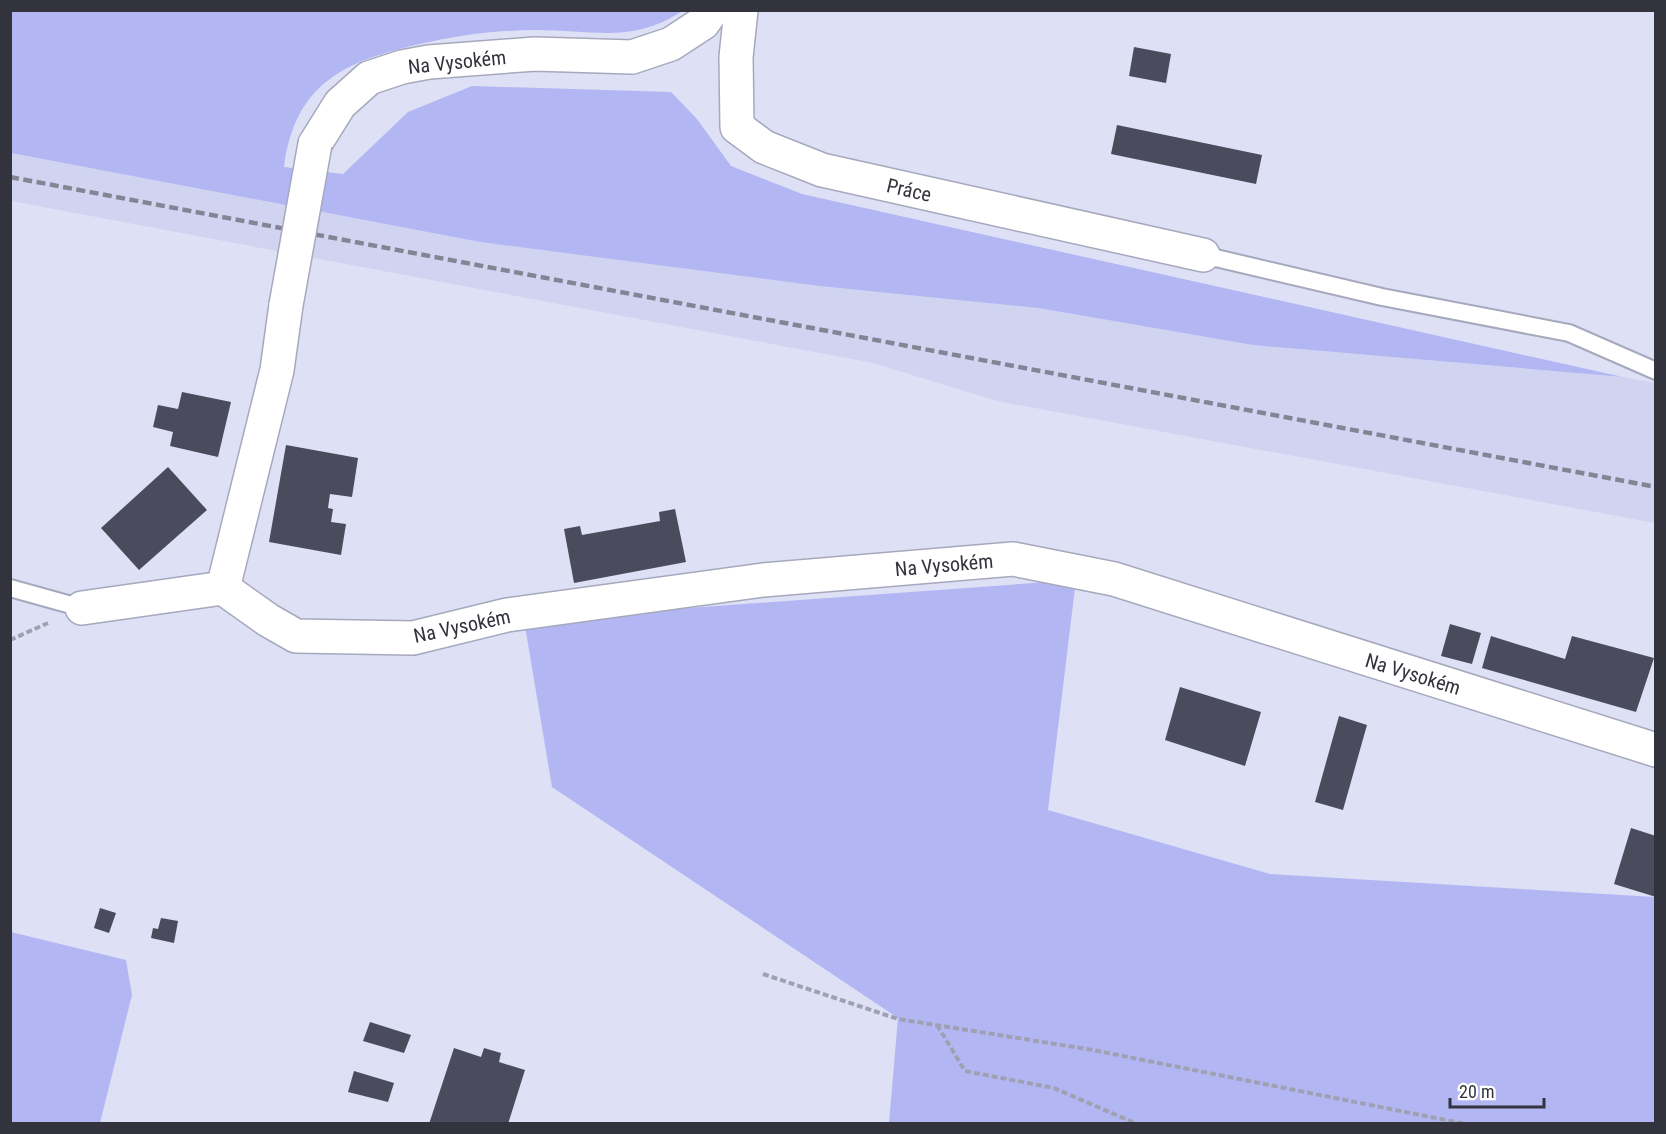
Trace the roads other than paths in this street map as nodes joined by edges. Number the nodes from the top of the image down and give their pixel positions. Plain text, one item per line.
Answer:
1 (712, 10) edge
2 (741, 10) edge
3 (1203, 255) joint
4 (1656, 371) edge
5 (10, 588) edge
6 (223, 588) junction
7 (82, 608) joint
8 (1656, 750) edge

1 - 6 street, Na Vysokém, bridge
2 - 3 street, Práce
3 - 4 lane
5 - 7 lane
6 - 7 street
6 - 8 street, Na Vysokém

